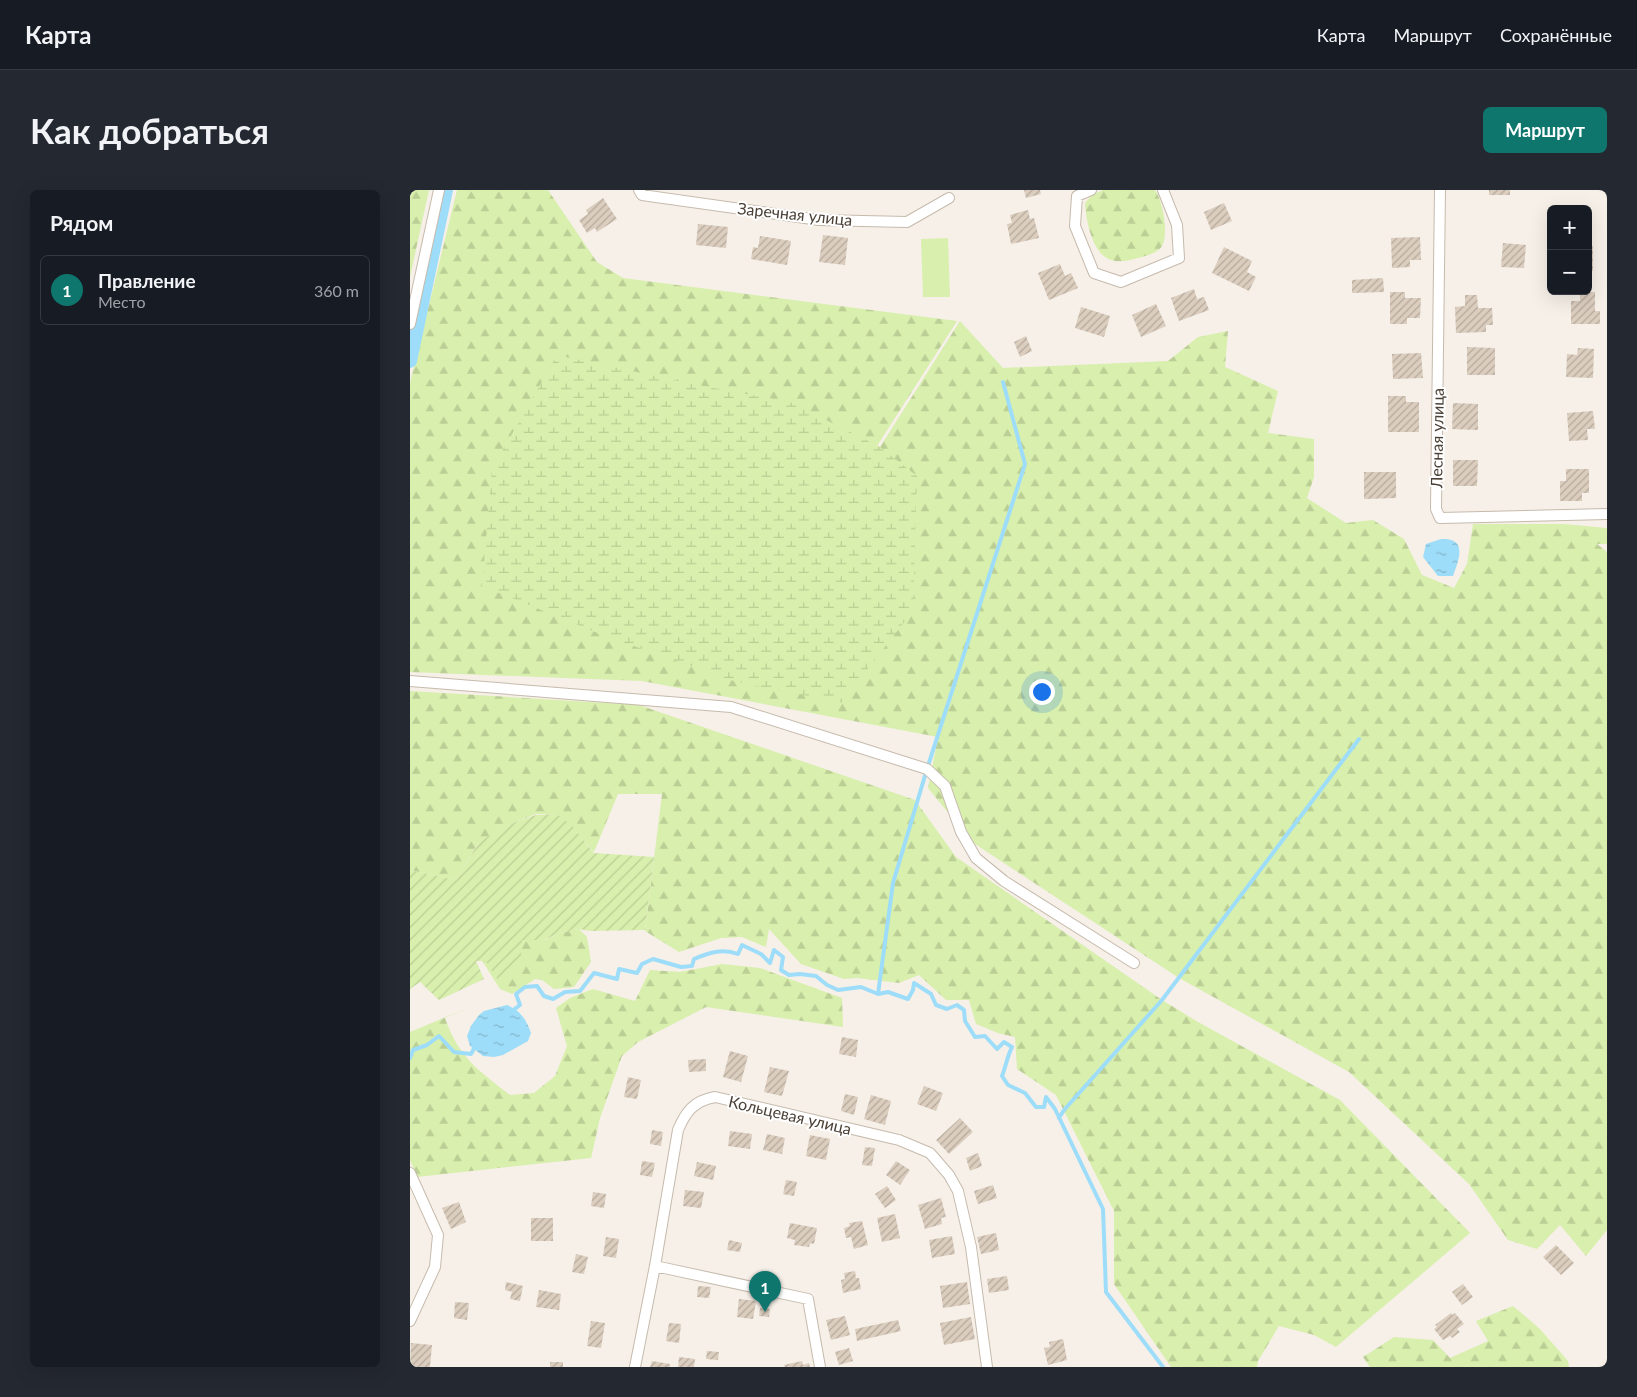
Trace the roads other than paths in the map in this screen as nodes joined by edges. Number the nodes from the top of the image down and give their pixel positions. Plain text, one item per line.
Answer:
1 (439, 190) edge
2 (639, 190) edge
3 (1091, 190) edge
4 (1163, 190) edge
5 (1440, 190) edge
6 (949, 198) dead end
7 (410, 324) edge
8 (1607, 514) edge
9 (410, 681) edge
10 (1134, 963) dead end
11 (410, 1173) edge
12 (655, 1266) junction
13 (410, 1321) edge
14 (635, 1367) edge
15 (820, 1367) edge
16 (986, 1367) edge

1 - 7 street
2 - 6 street, Заречная улица
3 - 4 street
5 - 8 street, Лесная улица
9 - 10 street
11 - 13 street
12 - 14 street, Кольцевая улица
12 - 15 street
12 - 16 street, Кольцевая улица

